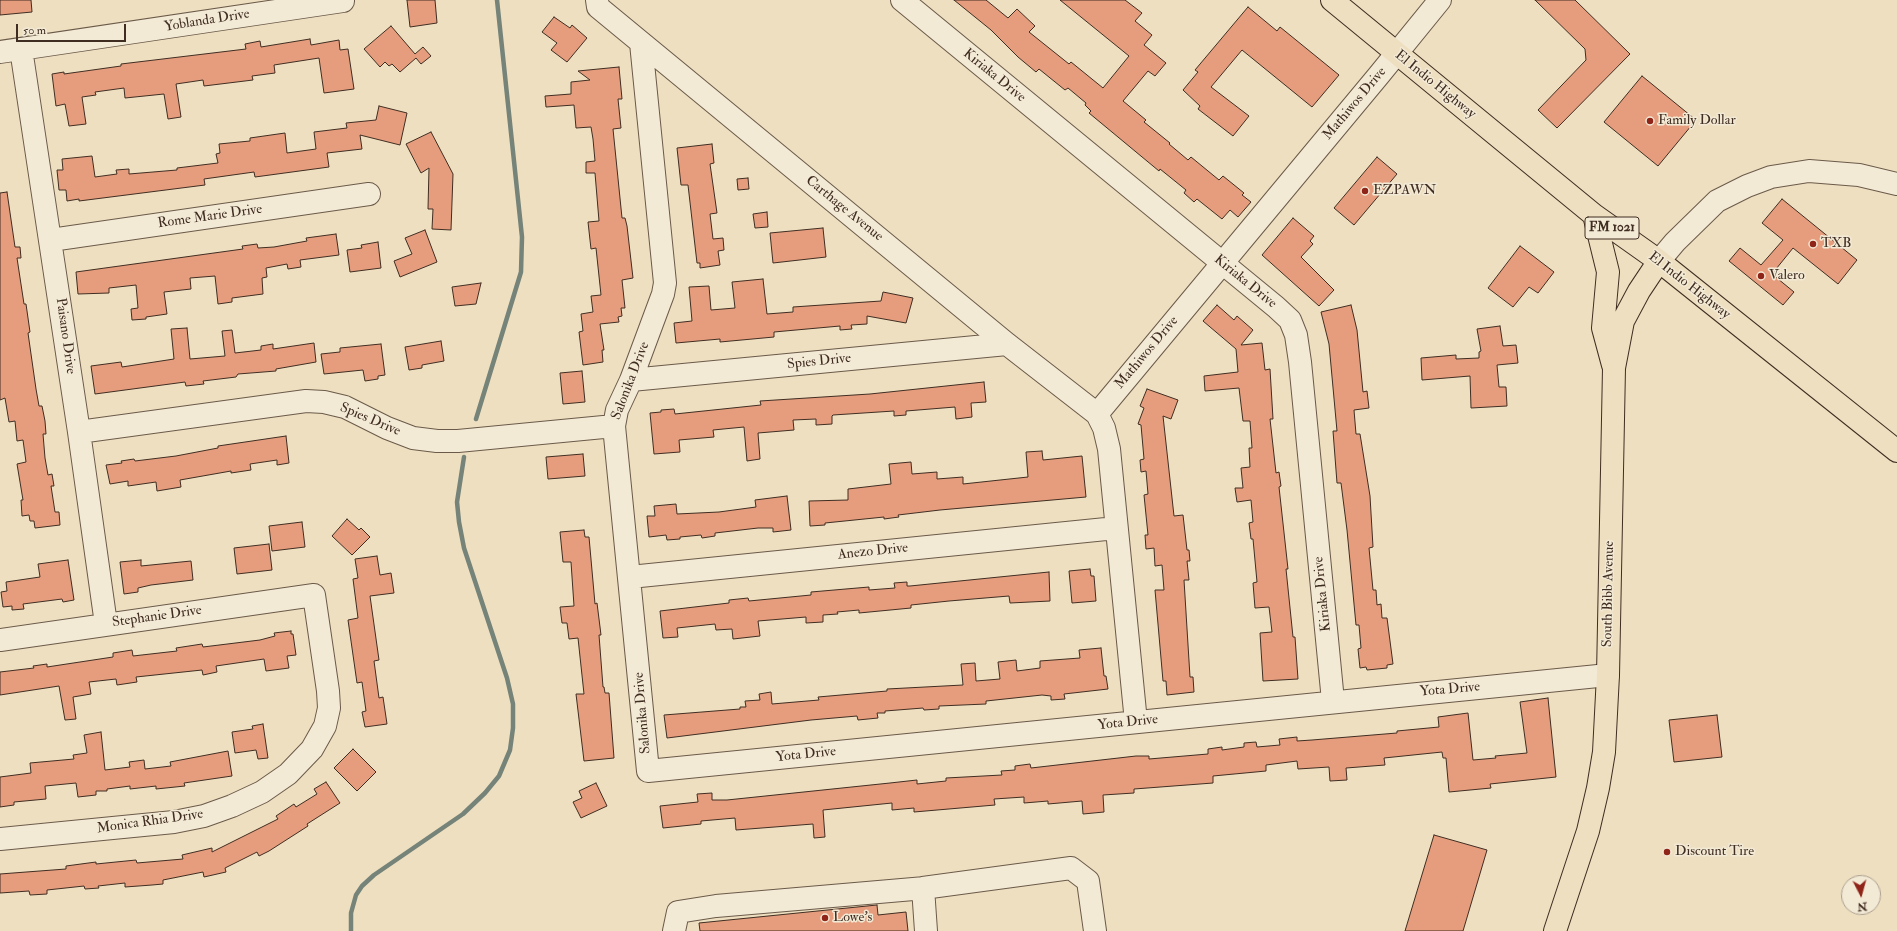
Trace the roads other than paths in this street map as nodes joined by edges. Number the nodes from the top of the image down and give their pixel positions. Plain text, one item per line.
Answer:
1 (597, 0) edge
2 (902, 0) edge
3 (1332, 0) edge
4 (1440, 0) edge
5 (344, 1) edge
6 (641, 43) junction
7 (10, 51) edge
8 (1397, 54) junction
9 (1897, 184) edge
10 (369, 194) dead end
11 (1594, 215) junction
12 (51, 240) junction
13 (1659, 261) junction
14 (1222, 263) junction
15 (1007, 344) junction
16 (1614, 368) junction
17 (631, 380) junction
18 (1097, 414) junction
19 (614, 426) junction
20 (79, 432) junction
21 (1897, 451) edge
22 (1116, 528) junction
23 (630, 576) junction
24 (314, 595) joint
25 (106, 624) junction
26 (0, 640) edge
27 (1608, 675) junction
28 (1333, 701) junction
29 (1136, 722) junction
30 (648, 771) joint
31 (0, 839) edge
32 (925, 888) junction
33 (674, 931) edge
34 (926, 931) edge
35 (1094, 931) edge
36 (1555, 931) edge

1 - 6 street, Carthage Avenue
2 - 14 street, Kiriaka Drive
3 - 8 main road, El Indio Highway / FM 1021
4 - 8 street, Mathiwos Drive
5 - 7 street, Yoblanda Drive
6 - 15 street, Carthage Avenue
6 - 17 street, Salonika Drive
7 - 12 street, Paisano Drive
8 - 11 main road, El Indio Highway / FM 1021
8 - 14 street, Mathiwos Drive
9 - 13 street
10 - 12 street, Rome Marie Drive
11 - 13 main road, El Indio Highway / FM 1021
11 - 16 main road
12 - 20 street, Paisano Drive
13 - 16 main road, South Bibb Avenue
13 - 21 main road, El Indio Highway / FM 1021
14 - 18 street, Mathiwos Drive
14 - 28 street, Kiriaka Drive
15 - 17 street, Spies Drive
15 - 18 street, Carthage Avenue
16 - 27 main road, South Bibb Avenue
17 - 19 street, Salonika Drive
18 - 22 street
19 - 20 street, Spies Drive
19 - 23 street, Salonika Drive
20 - 25 street, Paisano Drive
22 - 23 street, Anezo Drive
22 - 29 street
23 - 30 street, Salonika Drive
24 - 25 street, Stephanie Drive
24 - 31 street, Monica Rhia Drive
25 - 26 street, Stephanie Drive
27 - 28 street, Yota Drive
27 - 36 main road, South Bibb Avenue
28 - 29 street, Yota Drive
29 - 30 street, Yota Drive
32 - 33 street
32 - 34 street
32 - 35 street

